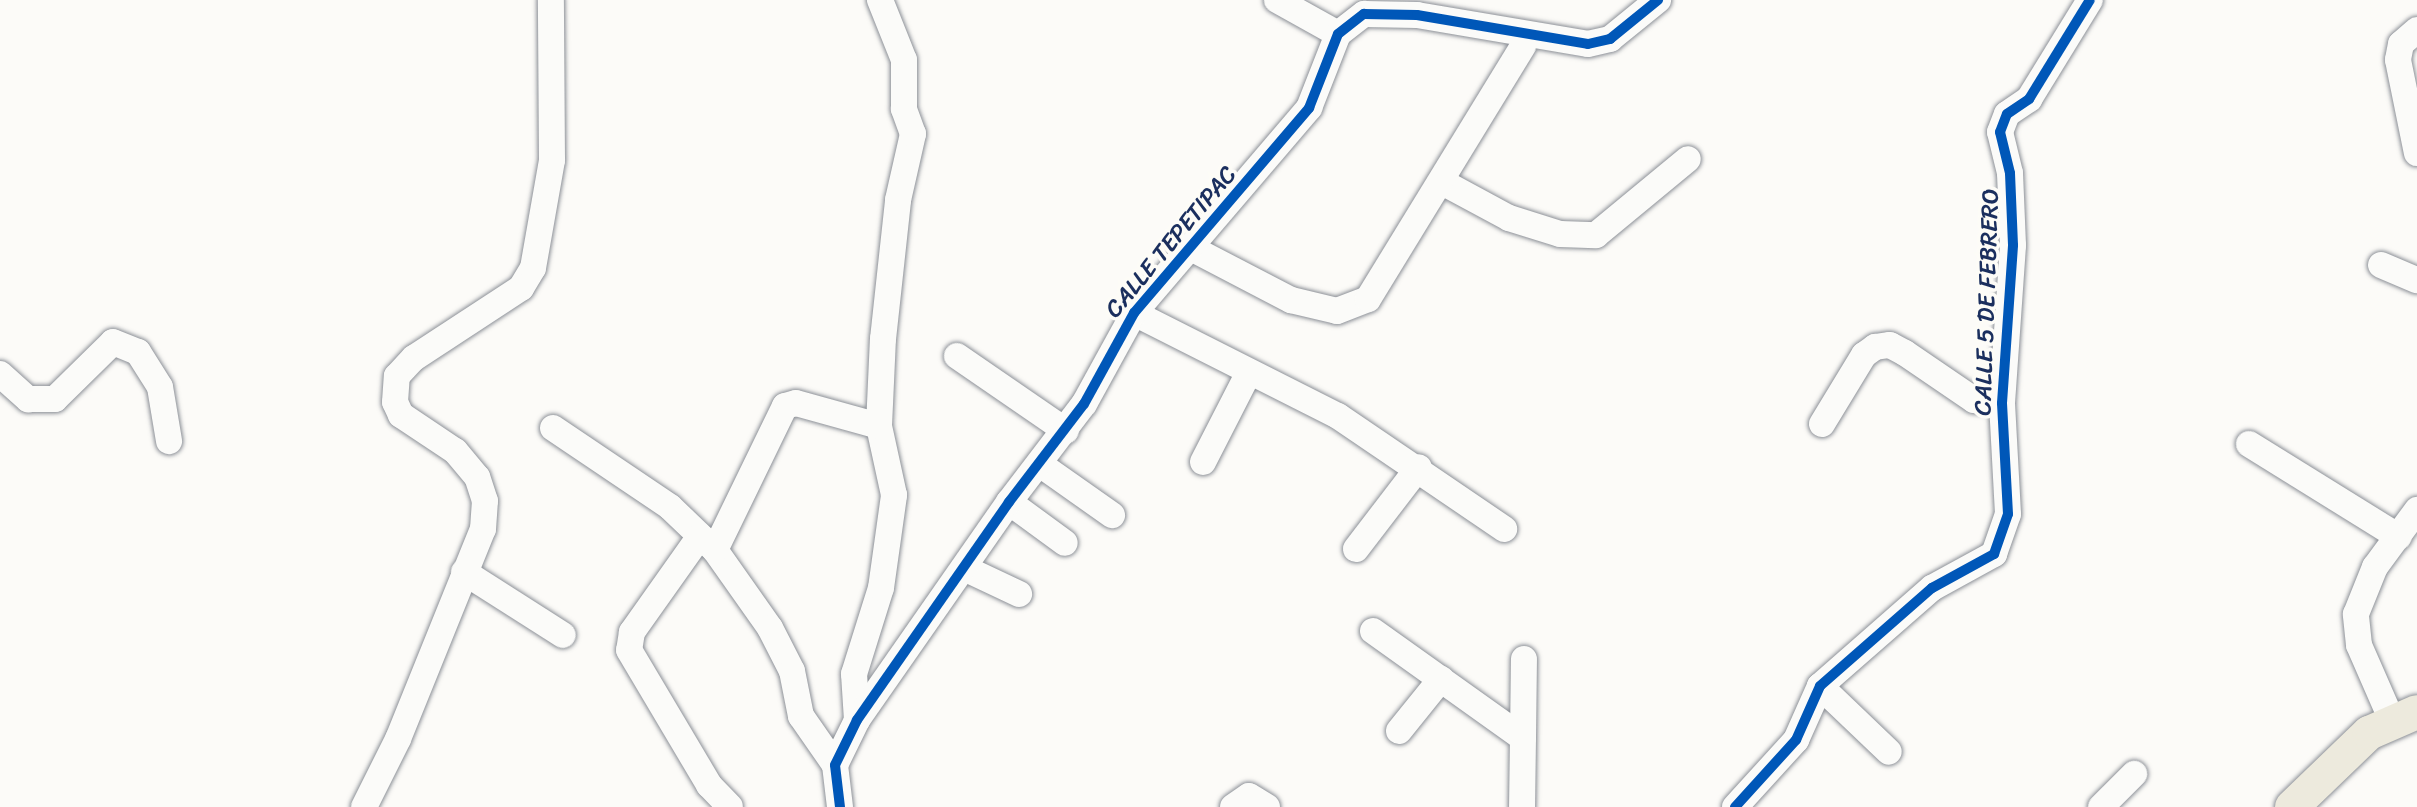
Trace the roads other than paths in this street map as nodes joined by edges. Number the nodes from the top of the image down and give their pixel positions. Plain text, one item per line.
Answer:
1 (551, 0) edge
2 (880, 0) edge
3 (1277, 0) edge
4 (1658, 0) edge
5 (2090, 0) edge
6 (2417, 30) edge
7 (1338, 34) junction
8 (1523, 46) dead end
9 (2417, 153) edge
10 (1688, 159) dead end
11 (1444, 183) junction
12 (1189, 247) junction
13 (2381, 265) dead end
14 (2417, 280) edge
15 (1134, 313) junction
16 (957, 356) dead end
17 (1249, 372) junction
18 (0, 374) edge
19 (2002, 403) junction
20 (1822, 424) dead end
21 (879, 426) junction
22 (553, 428) dead end
23 (1066, 431) junction
24 (169, 441) dead end
25 (2249, 444) dead end
26 (1203, 462) dead end
27 (1041, 465) junction
28 (1419, 467) junction
29 (1009, 502) junction
30 (2417, 510) edge
31 (1112, 515) dead end
32 (1504, 529) dead end
33 (2399, 537) junction
34 (707, 543) junction
35 (1065, 543) dead end
36 (1356, 549) dead end
37 (964, 568) junction
38 (464, 572) junction
39 (1019, 594) dead end
40 (1373, 631) dead end
41 (563, 635) dead end
42 (1524, 659) dead end
43 (1441, 679) junction
44 (1820, 686) junction
45 (2405, 718) edge
46 (857, 720) junction
47 (1399, 731) dead end
48 (1523, 738) junction
49 (1889, 752) dead end
50 (835, 765) junction
51 (2134, 774) dead end
52 (364, 807) edge
53 (730, 807) edge
54 (840, 807) edge
55 (1233, 807) edge
56 (1267, 807) edge
57 (1522, 807) edge
58 (1735, 807) edge
59 (2101, 807) edge
60 (2292, 807) edge

1 - 38 street
2 - 21 street
3 - 7 street
4 - 7 street
5 - 19 street, CALLE 5 DE FEBRERO
6 - 9 street
7 - 12 street, CALLE TEPETIPAC
8 - 11 street
10 - 11 street
11 - 12 street
12 - 15 street, CALLE TEPETIPAC
13 - 14 street
15 - 17 street
15 - 23 street, CALLE TEPETIPAC
16 - 23 street
17 - 26 street
17 - 28 street
18 - 24 street
19 - 20 street
19 - 44 street, CALLE 5 DE FEBRERO
21 - 34 street
21 - 46 street
22 - 34 street
23 - 27 street, CALLE TEPETIPAC
25 - 33 street
27 - 29 street, CALLE TEPETIPAC
27 - 31 street
28 - 32 street
28 - 36 street
29 - 35 street
29 - 37 street, CALLE TEPETIPAC
30 - 33 street
33 - 45 street
34 - 50 street
34 - 53 street
37 - 39 street
37 - 46 street, CALLE TEPETIPAC
38 - 41 street
38 - 52 street
40 - 43 street
42 - 48 street
43 - 47 street
43 - 48 street
44 - 49 street
44 - 58 street, CALLE 5 DE FEBRERO
45 - 60 main road
46 - 50 street, CALLE TEPETIPAC
48 - 57 street
50 - 54 street
51 - 59 street
55 - 56 street

